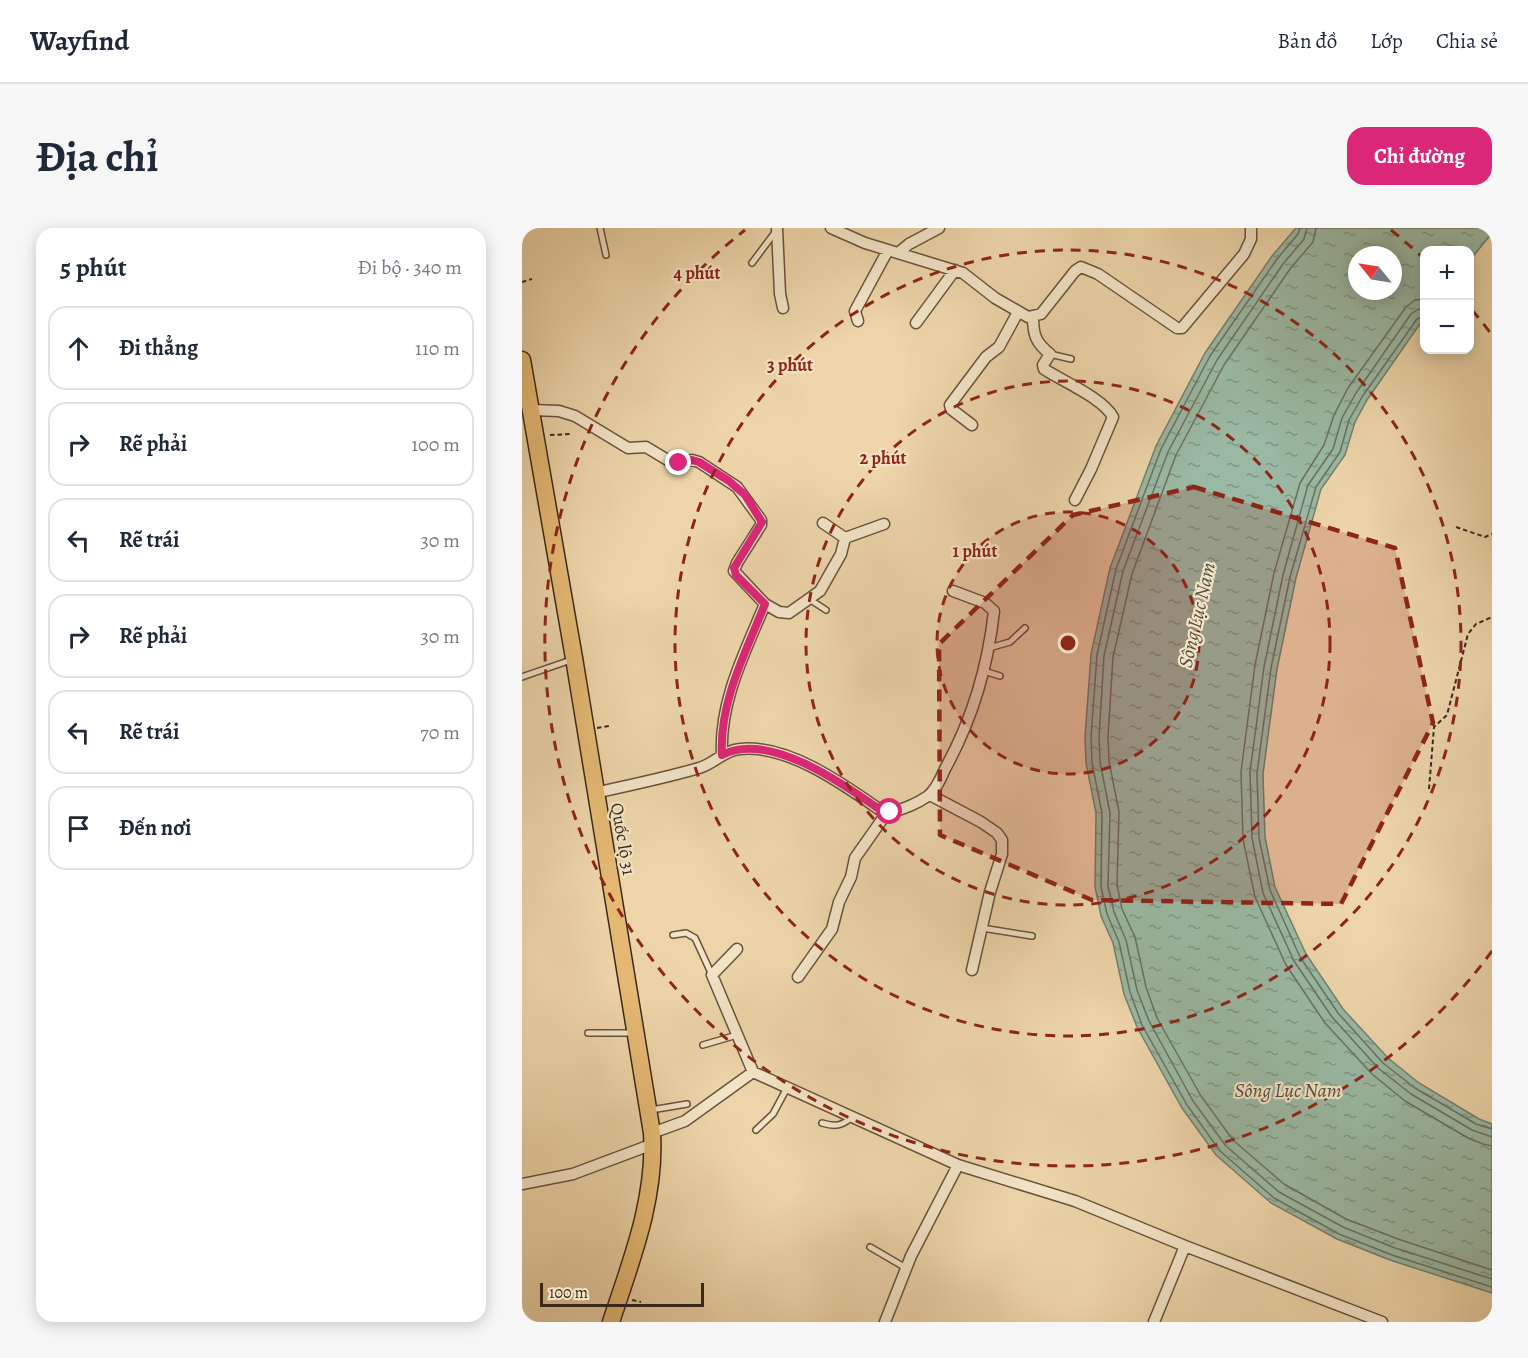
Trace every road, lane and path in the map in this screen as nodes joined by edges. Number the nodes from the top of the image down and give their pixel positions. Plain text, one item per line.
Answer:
1 (600, 228) edge
2 (831, 228) edge
3 (939, 228) edge
4 (1251, 228) edge
5 (777, 229) edge
6 (893, 251) junction
7 (606, 255) dead end
8 (752, 263) dead end
9 (955, 270) junction
10 (532, 279) dead end
11 (522, 282) edge
12 (783, 308) dead end
13 (1018, 312) junction
14 (1033, 317) junction
15 (858, 321) dead end
16 (916, 323) dead end
17 (1050, 354) junction
18 (1071, 359) dead end
19 (523, 366) edge
20 (531, 410) junction
21 (972, 425) dead end
22 (571, 434) dead end
23 (536, 436) junction
24 (1075, 500) dead end
25 (823, 523) dead end
26 (884, 524) dead end
27 (1456, 527) dead end
28 (1492, 534) edge
29 (845, 538) junction
30 (953, 591) dead end
31 (809, 599) junction
32 (765, 604) junction
33 (826, 610) dead end
34 (1492, 617) edge
35 (1025, 628) dead end
36 (988, 648) junction
37 (574, 658) junction
38 (984, 671) junction
39 (1000, 676) dead end
40 (522, 677) edge
41 (722, 755) junction
42 (1429, 789) dead end
43 (595, 792) junction
44 (930, 795) junction
45 (886, 814) junction
46 (982, 928) junction
47 (673, 935) dead end
48 (1032, 936) dead end
49 (737, 949) dead end
50 (972, 970) dead end
51 (712, 975) junction
52 (798, 977) dead end
53 (637, 1033) junction
54 (588, 1034) dead end
55 (737, 1035) junction
56 (703, 1045) dead end
57 (753, 1072) junction
58 (788, 1088) junction
59 (687, 1104) dead end
60 (649, 1110) junction
61 (852, 1118) junction
62 (822, 1123) dead end
63 (756, 1130) dead end
64 (653, 1139) junction
65 (958, 1165) junction
66 (522, 1184) edge
67 (1185, 1246) junction
68 (870, 1247) dead end
69 (906, 1268) junction
70 (611, 1322) edge
71 (885, 1322) edge
72 (1154, 1322) edge
73 (1382, 1322) edge

1 - 7 lane
2 - 6 street
3 - 6 street
4 - 14 street
5 - 8 lane
5 - 12 street
6 - 9 street
6 - 15 street
9 - 13 street
9 - 16 street
10 - 11 path
13 - 14 street
13 - 21 street
14 - 17 street
17 - 18 lane
17 - 24 street
19 - 20 highway, Quốc lộ 31
20 - 23 highway, Quốc lộ 31
20 - 32 street
22 - 23 path
23 - 37 highway, Quốc lộ 31
25 - 29 street
26 - 29 street
27 - 28 path
29 - 31 street
30 - 36 street
31 - 32 street
31 - 33 lane
32 - 41 street
34 - 42 path
35 - 36 lane
36 - 38 street
37 - 40 lane
37 - 43 highway, Quốc lộ 31
38 - 39 lane
38 - 44 street
41 - 43 street
41 - 45 street
43 - 53 highway, Quốc lộ 31
44 - 45 street
44 - 46 street
45 - 52 street
46 - 48 lane
46 - 50 street
47 - 51 lane
49 - 51 street
51 - 55 street
53 - 54 lane
53 - 60 highway, Quốc lộ 31
55 - 56 lane
55 - 57 street
57 - 58 street
57 - 64 street
58 - 61 street
58 - 63 lane
59 - 60 lane
60 - 64 highway, Quốc lộ 31
61 - 62 lane
61 - 65 street
64 - 66 street
64 - 70 highway, Quốc lộ 31
65 - 67 street
65 - 69 street
67 - 72 street
67 - 73 street
68 - 69 lane
69 - 71 street

